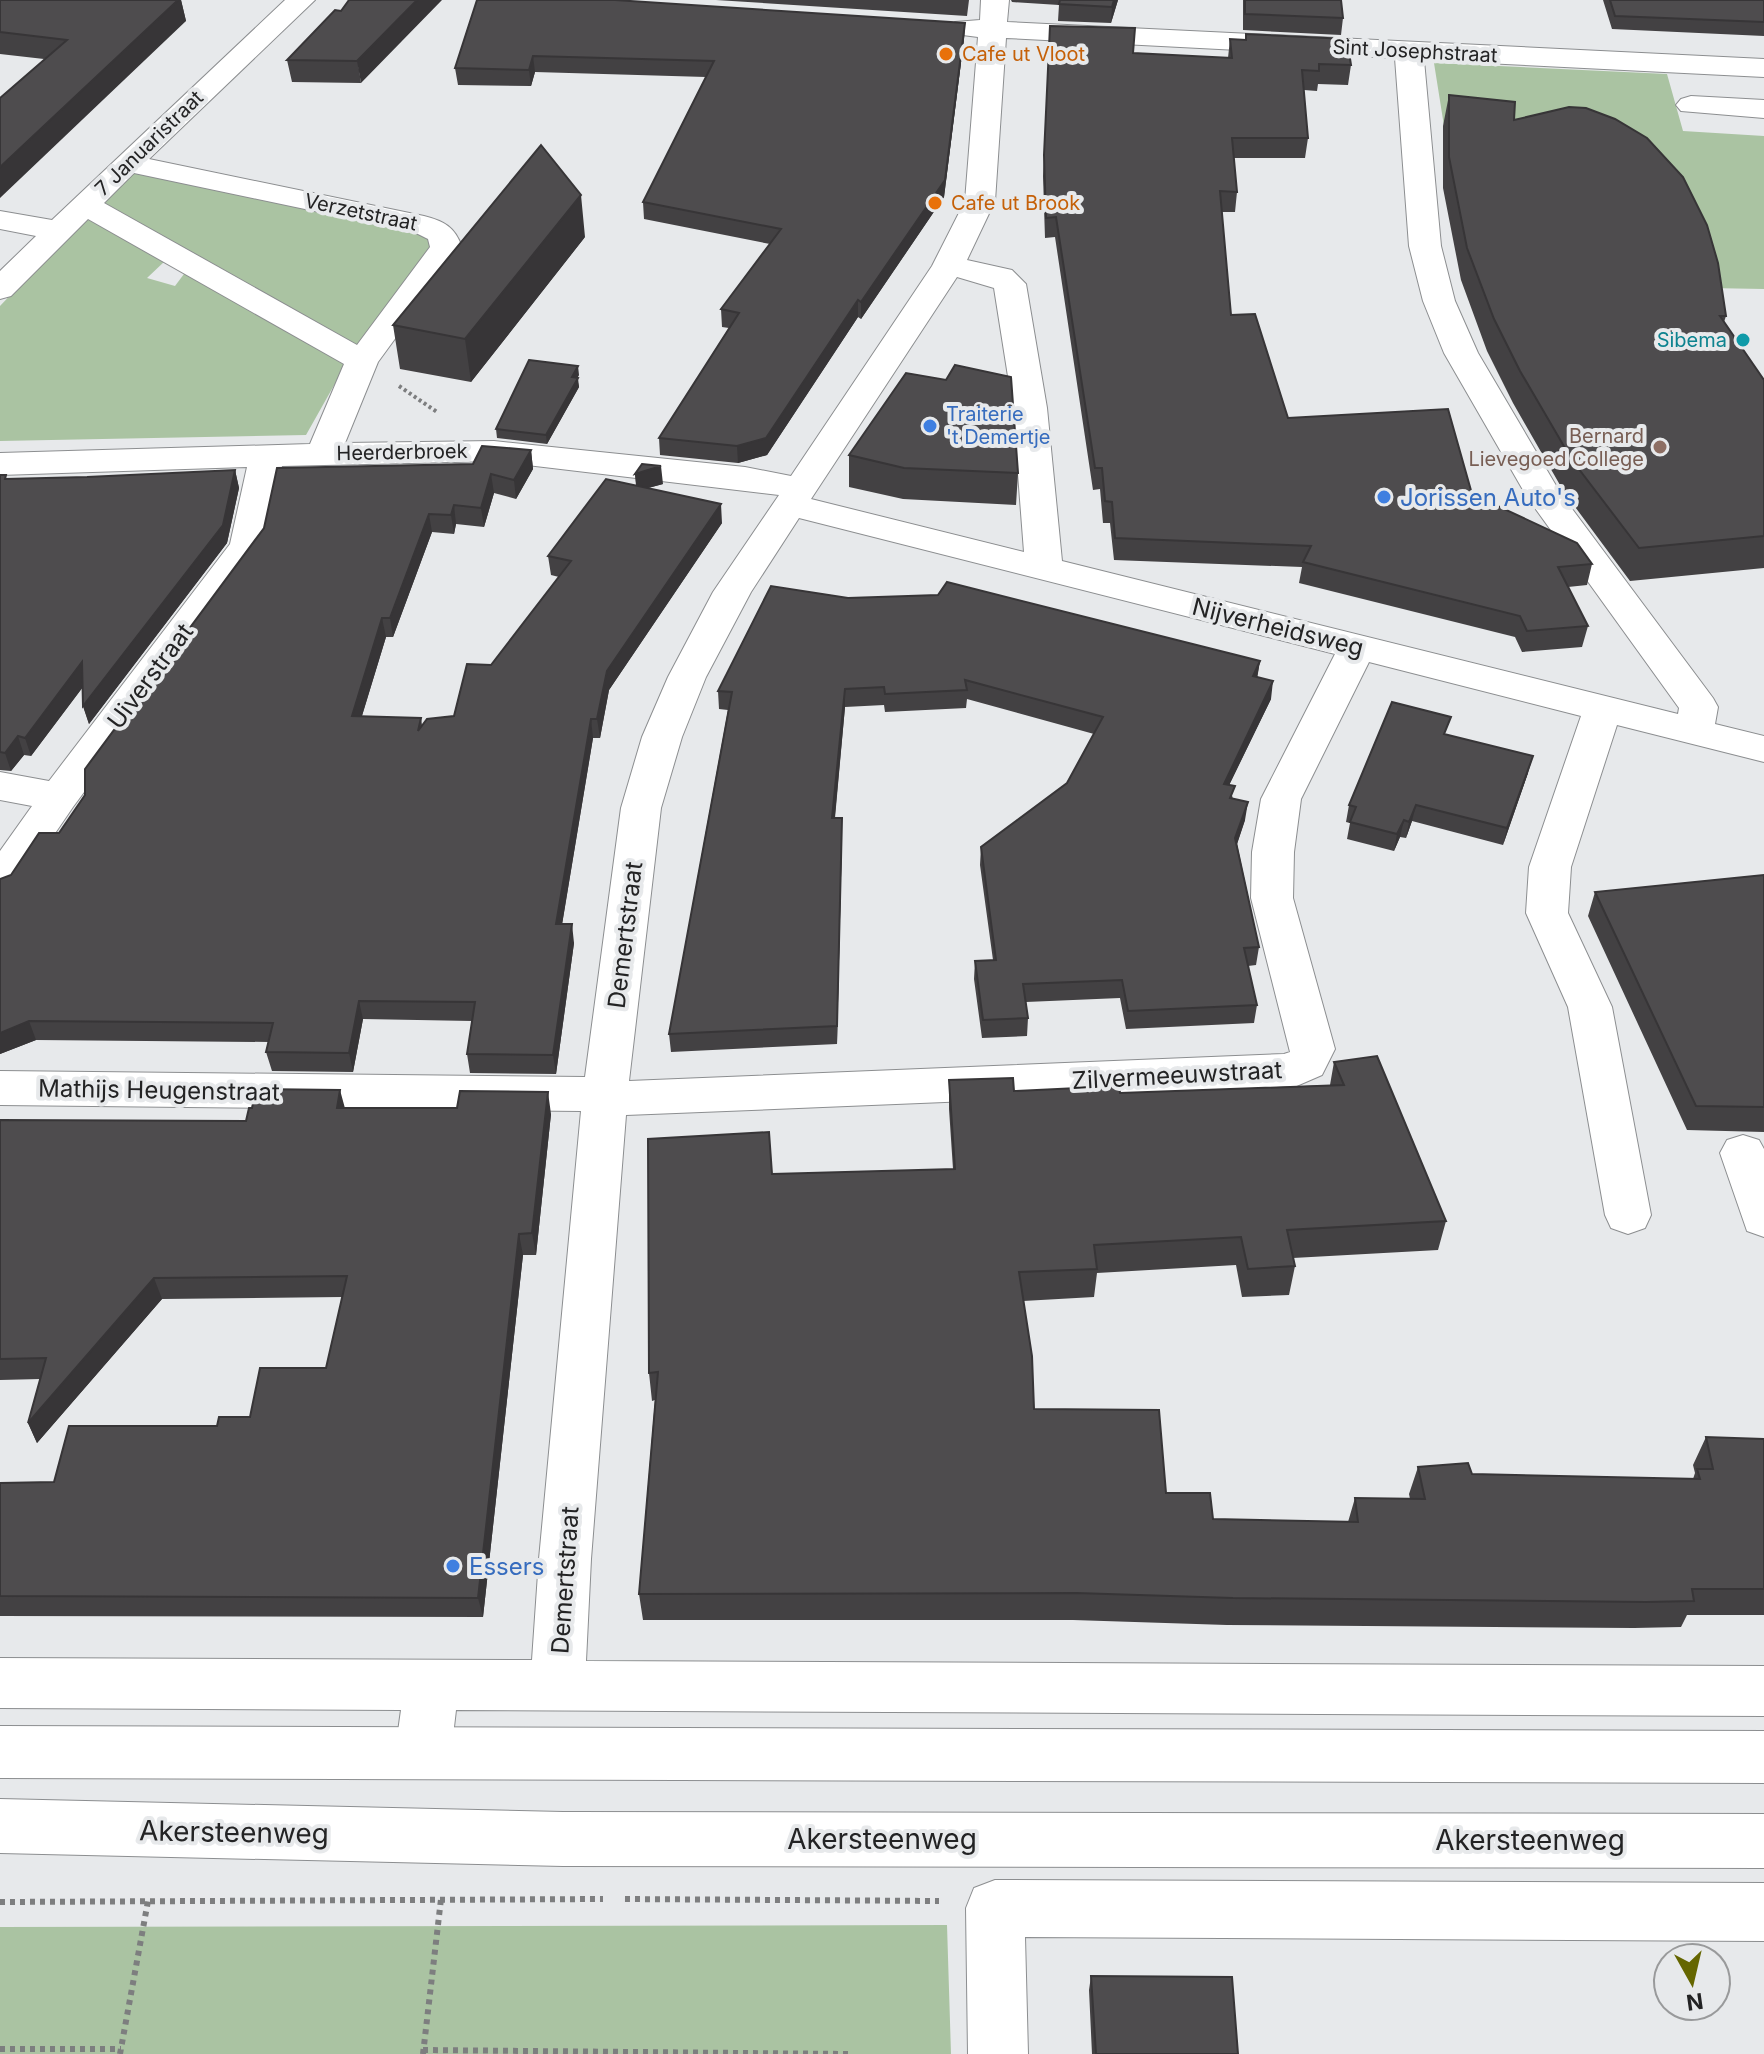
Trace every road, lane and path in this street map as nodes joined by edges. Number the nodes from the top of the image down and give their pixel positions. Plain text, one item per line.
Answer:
1 (301, 0) edge
2 (995, 15) edge
3 (944, 26) edge
4 (1409, 50) junction
5 (1764, 68) edge
6 (1691, 105) dead end
7 (1764, 109) edge
8 (127, 163) junction
9 (85, 205) junction
10 (0, 220) edge
11 (60, 231) junction
12 (948, 266) junction
13 (0, 289) edge
14 (362, 361) junction
15 (494, 451) junction
16 (323, 453) junction
17 (267, 456) junction
18 (0, 464) edge
19 (796, 496) junction
20 (1044, 570) junction
21 (1357, 647) junction
22 (1602, 710) junction
23 (1693, 732) junction
24 (1764, 749) edge
25 (0, 786) edge
26 (59, 797) junction
27 (0, 882) edge
28 (0, 1088) edge
29 (605, 1094) junction
30 (1743, 1153) dead end
31 (1628, 1215) dead end
32 (1764, 1218) edge
33 (0, 1683) edge
34 (432, 1685) junction
35 (558, 1687) junction
36 (1764, 1691) edge
37 (0, 1752) edge
38 (423, 1753) junction
39 (1764, 1757) edge
40 (0, 1826) edge
41 (1764, 1841) edge
42 (441, 1899) junction
43 (148, 1901) junction
44 (0, 1902) edge
45 (974, 1904) junction
46 (1764, 1912) edge
47 (0, 2049) edge
48 (120, 2051) edge
49 (423, 2052) edge
50 (849, 2054) edge
51 (998, 2054) edge

1 - 8 street, 7 Januaristraat
2 - 3 street, Sint Josephstraat
2 - 4 street, Sint Josephstraat
2 - 12 street, Demertstraat
4 - 5 street, Sint Josephstraat
4 - 23 street
6 - 7 street
8 - 9 street, 7 Januaristraat
8 - 14 street, Verzetstraat
9 - 11 street, 7 Januaristraat
9 - 14 street
10 - 11 street
11 - 13 street, 7 Januaristraat
12 - 19 street, Demertstraat
12 - 20 street
14 - 15 path
14 - 16 street, Verzetstraat
15 - 16 street, Heerderbroek
15 - 19 street, Heerderbroek
16 - 17 street, Heerderbroek
17 - 18 street, Heerderbroek
17 - 26 street, Uiverstraat
19 - 20 street, Nijverheidsweg
19 - 29 street, Demertstraat
20 - 21 street, Nijverheidsweg
21 - 22 street, Nijverheidsweg
21 - 29 street, Zilvermeeuwstraat
22 - 23 street, Nijverheidsweg
22 - 31 street
23 - 24 street, Nijverheidsweg
25 - 26 street
26 - 27 street, Uiverstraat
28 - 29 street, Mathijs Heugenstraat
29 - 35 street, Demertstraat
30 - 32 street
33 - 34 street
34 - 35 street
34 - 38 street
35 - 36 street
37 - 38 street
38 - 39 street
40 - 41 street, Akersteenweg
42 - 43 path
42 - 45 path
42 - 49 path
43 - 44 path
43 - 48 path
45 - 46 street
45 - 51 street
47 - 48 path
49 - 50 path

